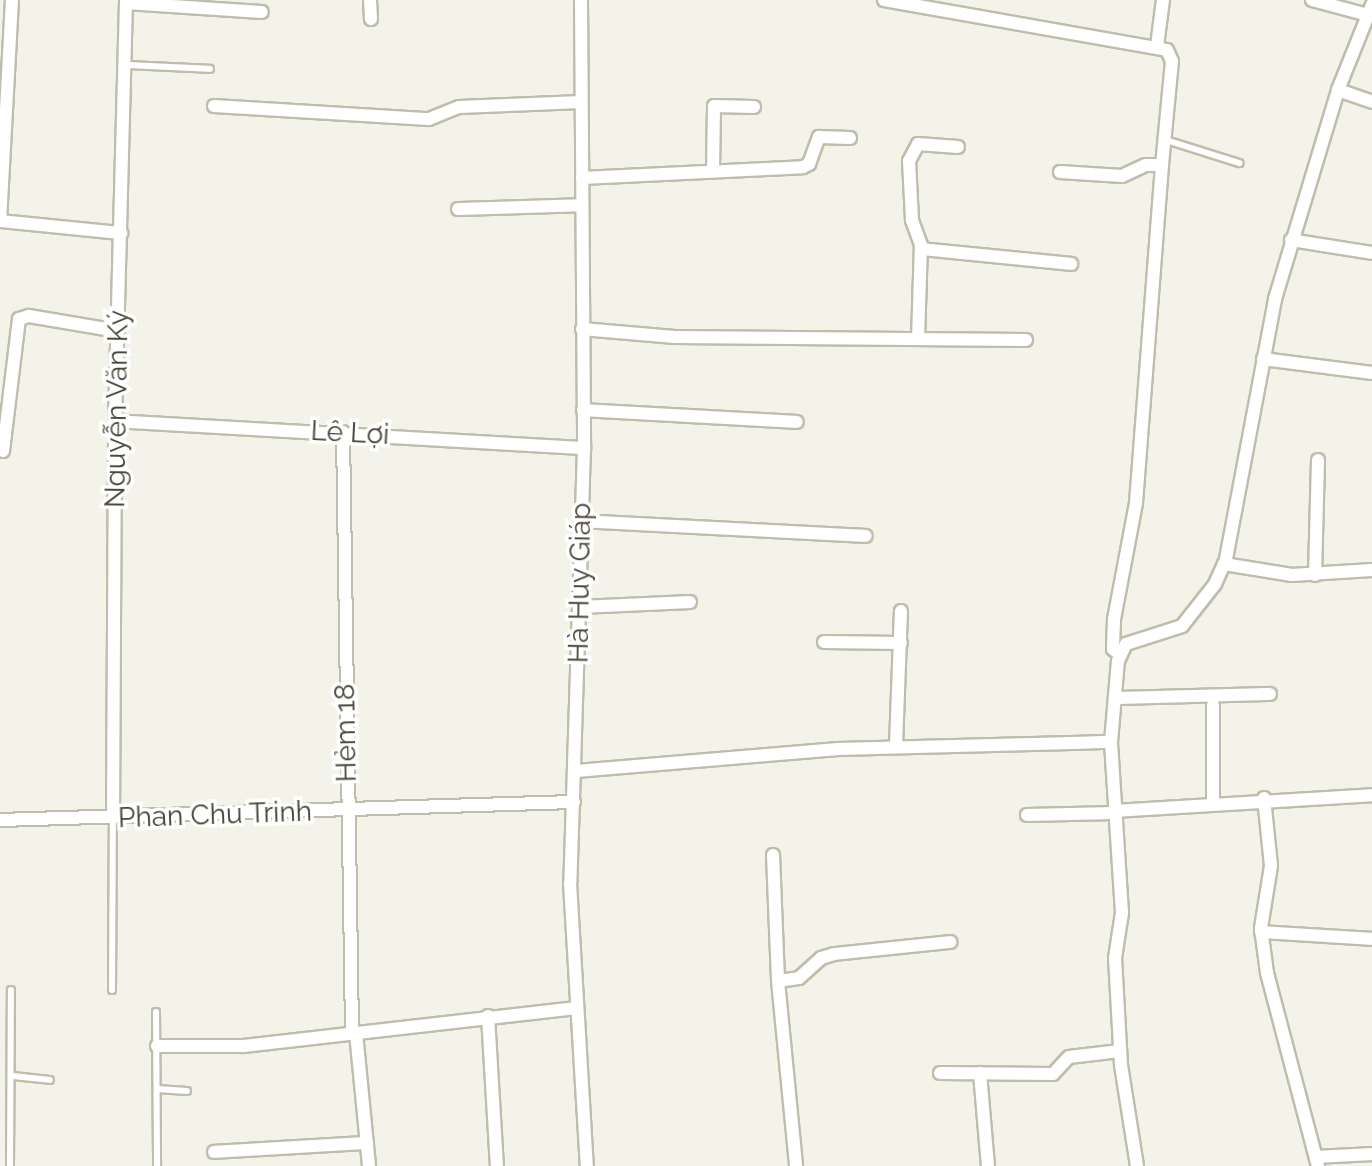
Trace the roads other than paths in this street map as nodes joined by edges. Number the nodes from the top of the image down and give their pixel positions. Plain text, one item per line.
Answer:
1 (12, 0) edge
2 (370, 0) edge
3 (581, 0) edge
4 (884, 0) edge
5 (1163, 0) edge
6 (1312, 0) edge
7 (126, 2) edge
8 (946, 6) edge
9 (1370, 10) edge
10 (262, 12) dead end
11 (371, 19) dead end
12 (5, 37) edge
13 (1157, 46) junction
14 (123, 65) junction
15 (210, 69) dead end
16 (1338, 90) junction
17 (581, 102) junction
18 (1372, 102) edge
19 (214, 106) dead end
20 (754, 107) dead end
21 (3, 130) edge
22 (850, 138) dead end
23 (1165, 140) junction
24 (958, 147) dead end
25 (1239, 163) dead end
26 (1162, 165) junction
27 (713, 171) junction
28 (1060, 172) dead end
29 (582, 178) junction
30 (582, 205) junction
31 (458, 209) dead end
32 (0, 221) edge
33 (121, 233) junction
34 (1291, 240) junction
35 (921, 249) junction
36 (1372, 253) edge
37 (1071, 264) dead end
38 (582, 329) junction
39 (118, 331) junction
40 (918, 339) junction
41 (1026, 340) dead end
42 (1263, 359) junction
43 (1372, 373) edge
44 (583, 410) junction
45 (115, 421) junction
46 (797, 422) dead end
47 (343, 432) junction
48 (584, 448) junction
49 (3, 451) dead end
50 (1318, 460) dead end
51 (581, 521) junction
52 (866, 536) dead end
53 (1224, 564) junction
54 (1372, 570) edge
55 (1315, 575) junction
56 (690, 602) dead end
57 (580, 607) junction
58 (901, 611) dead end
59 (824, 642) dead end
60 (901, 643) junction
61 (1119, 654) junction
62 (1270, 694) dead end
63 (1115, 698) junction
64 (1210, 700) junction
65 (1111, 742) junction
66 (896, 746) junction
67 (576, 771) junction
68 (1372, 795) edge
69 (1264, 798) junction
70 (574, 802) junction
71 (1213, 802) junction
72 (347, 811) junction
73 (1114, 812) junction
74 (1027, 815) dead end
75 (113, 818) junction
76 (0, 820) edge
77 (773, 855) dead end
78 (1261, 932) junction
79 (1372, 939) edge
80 (950, 942) dead end
81 (778, 981) junction
82 (11, 990) dead end
83 (112, 990) dead end
84 (575, 1008) junction
85 (156, 1012) dead end
86 (488, 1016) junction
87 (354, 1033) junction
88 (157, 1046) junction
89 (1120, 1051) junction
90 (940, 1073) dead end
91 (980, 1073) junction
92 (13, 1076) junction
93 (50, 1080) dead end
94 (157, 1089) junction
95 (187, 1091) dead end
96 (367, 1143) junction
97 (214, 1152) dead end
98 (1372, 1154) edge
99 (1315, 1164) edge
100 (10, 1166) edge
101 (157, 1166) edge
102 (369, 1166) edge
103 (497, 1166) edge
104 (587, 1166) edge
105 (796, 1166) edge
106 (988, 1166) edge
107 (1137, 1166) edge

1 - 12 street
2 - 11 street
3 - 17 street, Hà Huy Giáp
4 - 8 street
5 - 13 street
6 - 9 street
7 - 10 street
7 - 14 street, Nguyễn Văn Ký
8 - 13 street
9 - 16 street
12 - 21 street
13 - 23 street
14 - 15 lane
14 - 33 street, Nguyễn Văn Ký
16 - 18 street
16 - 34 street
17 - 19 street
17 - 29 street, Hà Huy Giáp
20 - 27 street
21 - 32 street
22 - 27 street
23 - 25 lane
23 - 26 street
24 - 35 street
26 - 28 street
26 - 61 street
27 - 29 street
29 - 30 street, Hà Huy Giáp
30 - 31 street
30 - 38 street, Hà Huy Giáp
32 - 33 street
33 - 39 street, Nguyễn Văn Ký
34 - 36 street
34 - 42 street
35 - 37 street
35 - 40 street
38 - 40 street
38 - 44 street, Hà Huy Giáp
39 - 45 street, Nguyễn Văn Ký
39 - 49 street
40 - 41 street
42 - 43 street
42 - 53 street
44 - 46 street
44 - 48 street, Hà Huy Giáp
45 - 47 street, Lê Lợi
45 - 75 street, Nguyễn Văn Ký
47 - 48 street, Lê Lợi
47 - 72 street, Hẻm 18
48 - 51 street, Hà Huy Giáp
50 - 55 street
51 - 52 street
51 - 57 street, Hà Huy Giáp
53 - 55 street
53 - 61 street
54 - 55 street
56 - 57 street
57 - 67 street, Hà Huy Giáp
58 - 60 street
59 - 60 street
60 - 66 street
61 - 63 street
62 - 64 street
63 - 64 street
63 - 65 street
64 - 71 street
65 - 66 street
65 - 73 street
66 - 67 street
67 - 70 street, Hà Huy Giáp
68 - 69 street
69 - 71 street
69 - 78 street
70 - 72 street, Phan Chu Trinh
70 - 84 street, Hà Huy Giáp
71 - 73 street
72 - 75 street, Phan Chu Trinh
72 - 87 street, Hẻm 18
73 - 74 street
73 - 89 street
75 - 76 street, Phan Chu Trinh
75 - 83 lane
77 - 81 street
78 - 79 street
78 - 99 street
80 - 81 street
81 - 105 street
82 - 92 lane
84 - 86 street
84 - 104 street, Hà Huy Giáp
85 - 88 lane
86 - 87 street
86 - 103 street
87 - 88 street
87 - 96 street, Hẻm 18
88 - 94 lane
89 - 91 street
89 - 107 street
90 - 91 street
91 - 106 street
92 - 93 lane
92 - 100 lane
94 - 95 lane
94 - 101 lane
96 - 97 street
96 - 102 street, Hẻm 18
98 - 99 street

